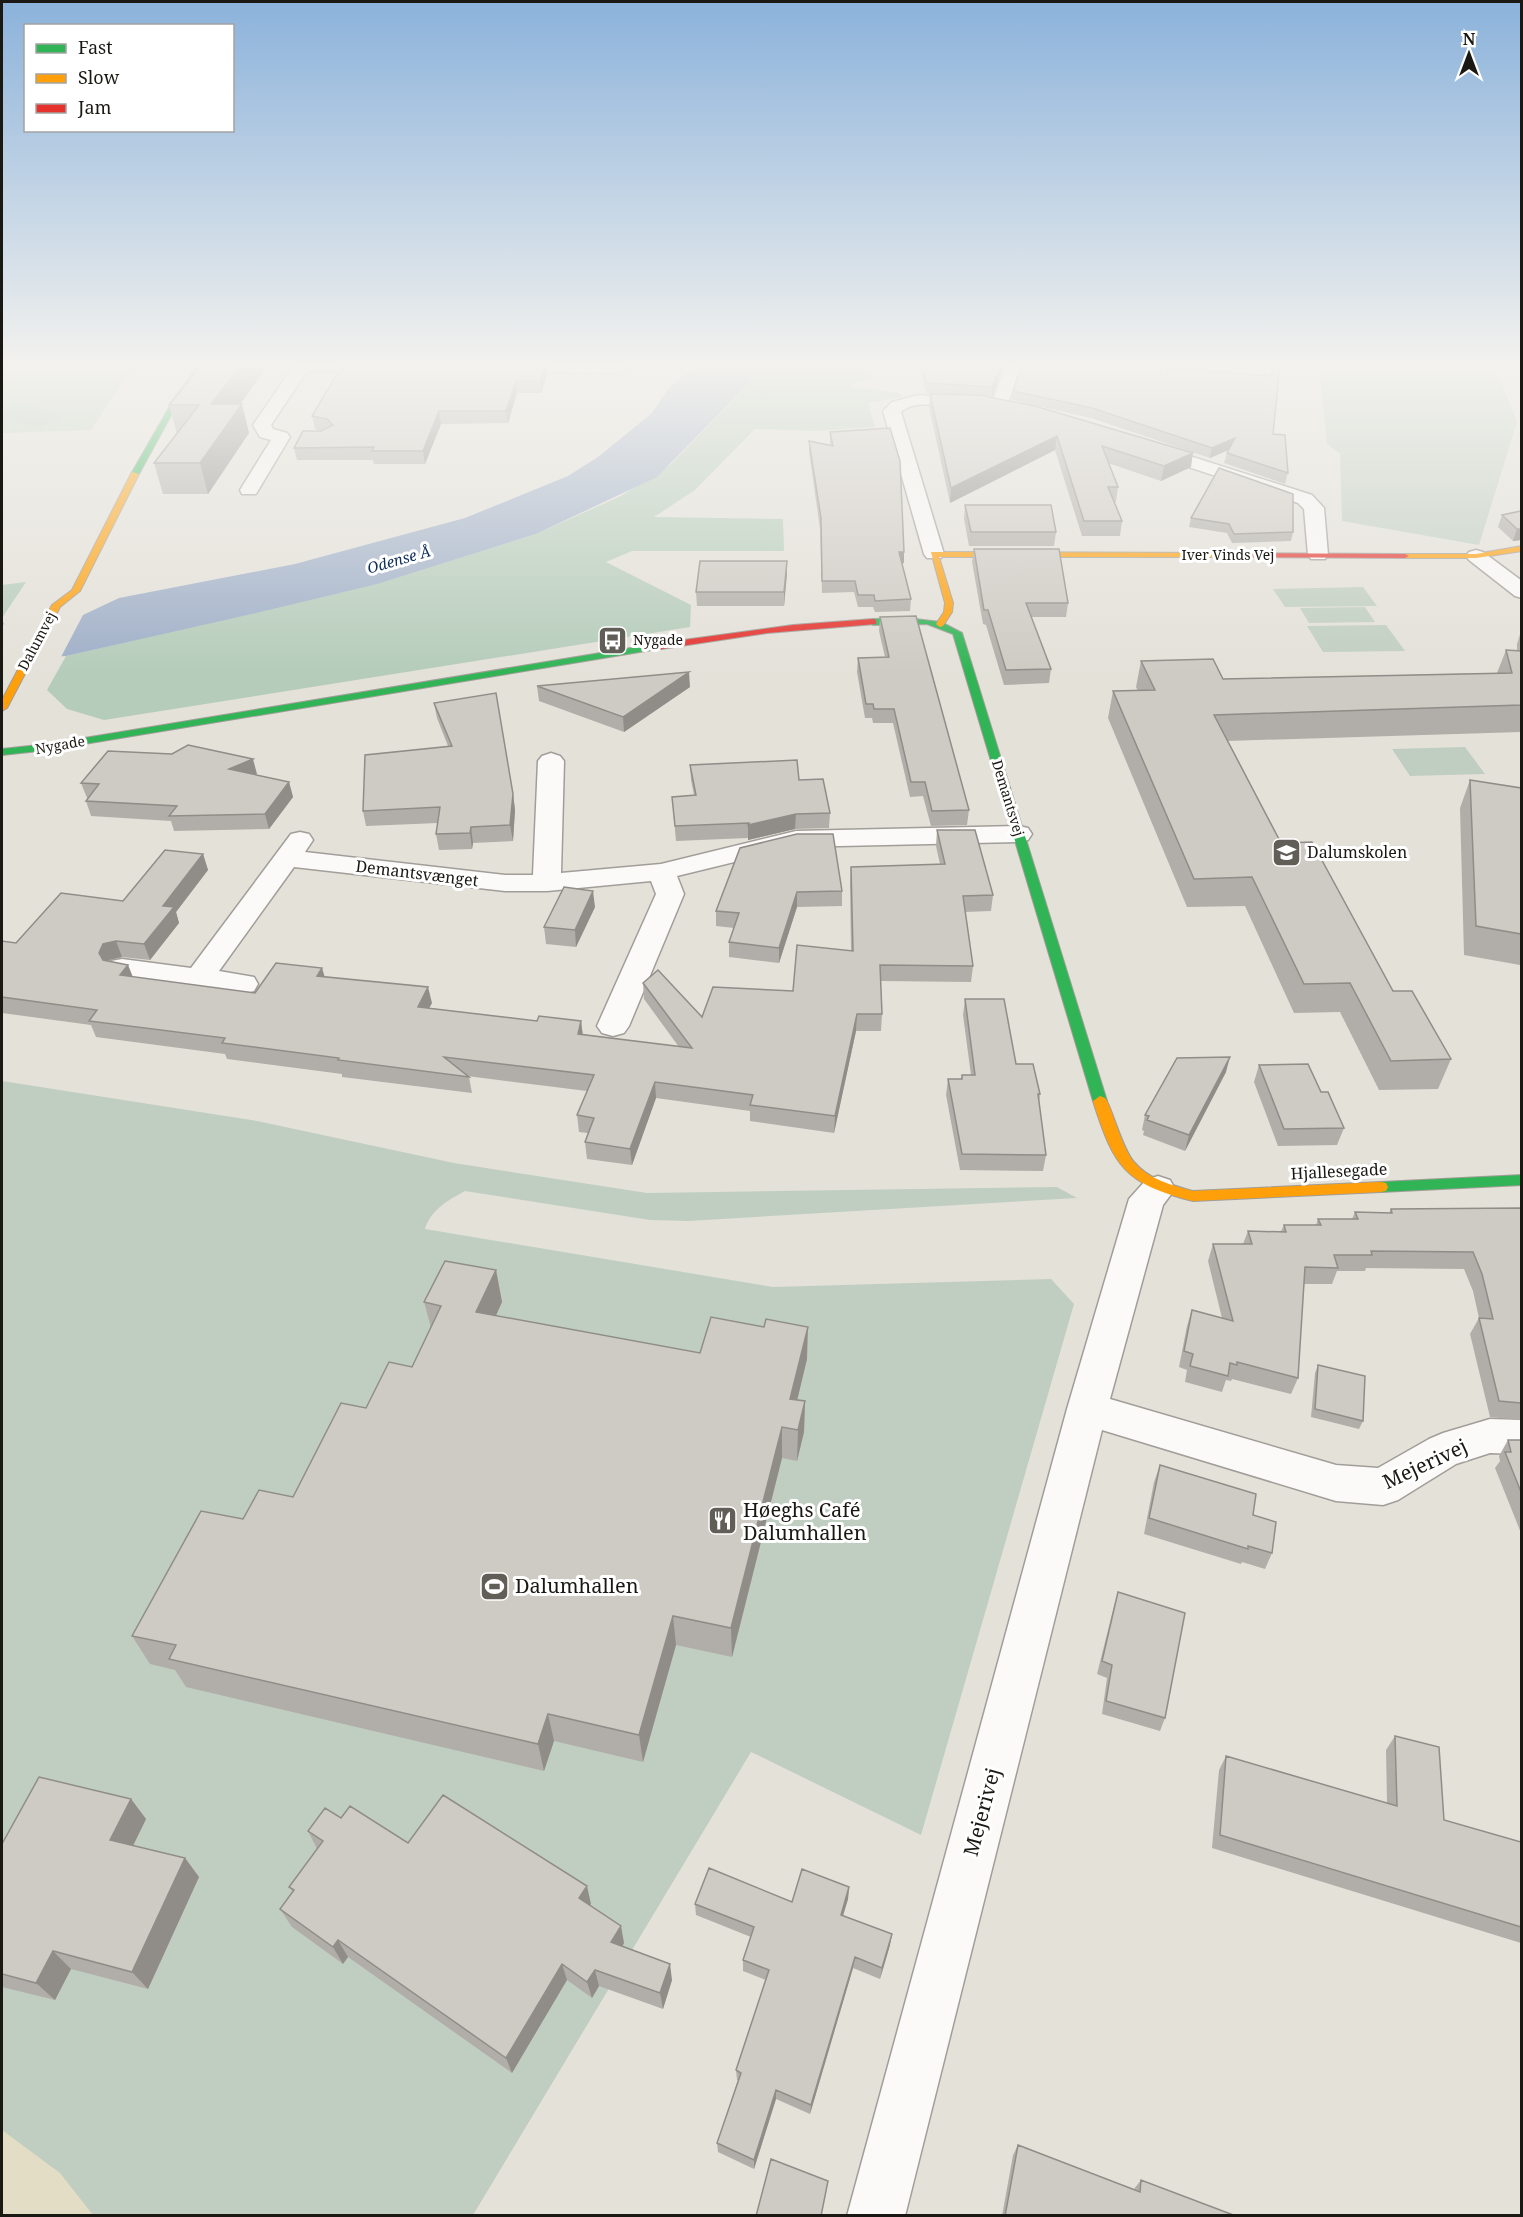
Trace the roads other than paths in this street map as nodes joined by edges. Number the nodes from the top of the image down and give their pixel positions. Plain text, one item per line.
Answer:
1 (138, 467) edge
2 (263, 467) edge
3 (908, 467) edge
4 (1208, 467) edge
5 (249, 490) dead end
6 (1521, 548) edge
7 (934, 554) junction
8 (1318, 555) junction
9 (1476, 556) junction
10 (1521, 592) edge
11 (940, 624) junction
12 (2, 708) edge
13 (50, 733) dead end
14 (118, 734) junction
15 (2, 752) edge
16 (551, 761) dead end
17 (1019, 834) junction
18 (661, 872) junction
19 (547, 883) junction
20 (122, 968) edge
21 (199, 978) junction
22 (243, 984) dead end
23 (613, 1026) dead end
24 (1521, 1180) edge
25 (1158, 1189) junction
26 (1087, 1409) junction
27 (1521, 1437) edge
28 (876, 2216) edge

1 - 12 street, Dalumvej
2 - 5 street
3 - 7 street
4 - 8 street
6 - 9 street, Iver Vinds Vej
7 - 8 street, Iver Vinds Vej
7 - 11 street
8 - 9 street, Iver Vinds Vej
9 - 10 street
11 - 14 street, Nygade
11 - 17 street, Demantsvej
13 - 14 street, Nygade
14 - 15 street, Nygade
16 - 19 street
17 - 18 street, Demantsvænget
17 - 25 street, Demantsvej
18 - 19 street, Demantsvænget
18 - 23 street
19 - 21 street, Demantsvænget
20 - 21 street
21 - 22 street
24 - 25 street, Hjallesegade
25 - 26 street, Mejerivej
26 - 27 street, Mejerivej
26 - 28 street, Mejerivej

